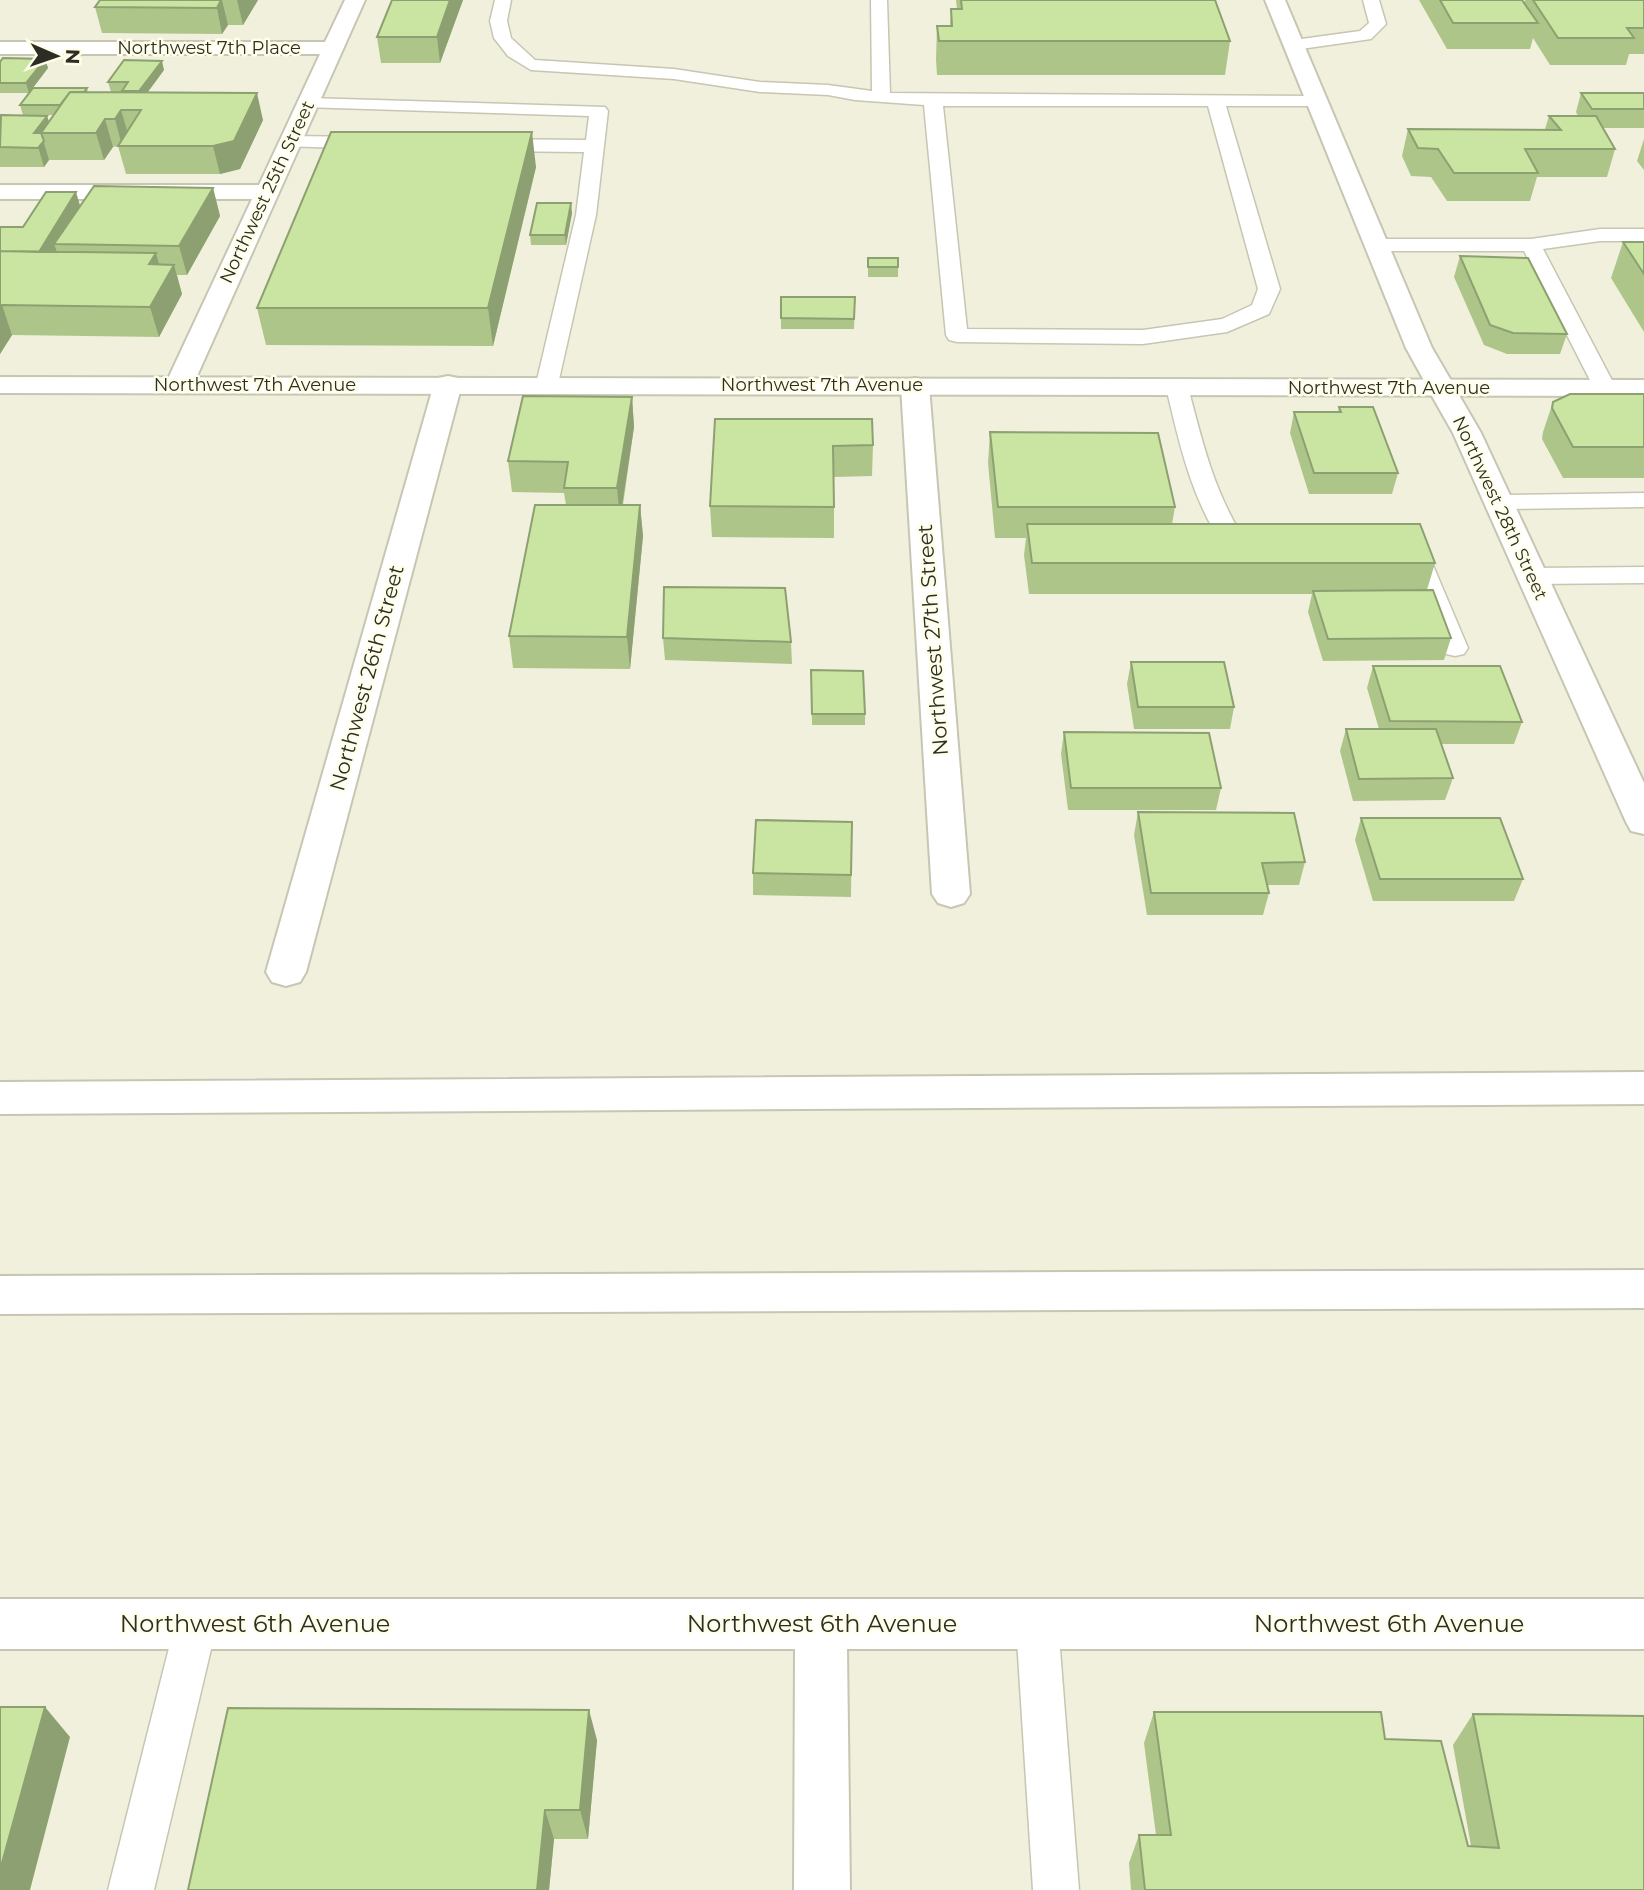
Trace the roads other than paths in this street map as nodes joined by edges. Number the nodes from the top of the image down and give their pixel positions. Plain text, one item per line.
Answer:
1 (355, 0) edge
2 (503, 0) edge
3 (879, 0) edge
4 (1275, 0) edge
5 (1371, 0) edge
6 (1294, 46) junction
7 (0, 48) edge
8 (334, 48) junction
9 (881, 97) junction
10 (933, 100) junction
11 (1215, 100) junction
12 (1317, 101) junction
13 (308, 103) junction
14 (290, 142) junction
15 (387, 144) edge
16 (470, 144) edge
17 (595, 146) junction
18 (0, 192) edge
19 (268, 192) junction
20 (1644, 235) edge
21 (1376, 245) junction
22 (1531, 245) junction
23 (0, 384) edge
24 (448, 384) junction
25 (547, 384) junction
26 (179, 385) junction
27 (915, 386) junction
28 (1177, 387) junction
29 (1605, 388) junction
30 (1644, 388) edge
31 (1442, 389) junction
32 (1644, 500) edge
33 (1499, 502) junction
34 (1400, 539) edge
35 (1286, 540) edge
36 (1644, 575) edge
37 (1533, 576) junction
38 (1455, 648) dead end
39 (1644, 822) edge
40 (951, 894) dead end
41 (286, 972) dead end
42 (1644, 1088) edge
43 (0, 1098) edge
44 (1644, 1289) edge
45 (0, 1295) edge
46 (0, 1624) edge
47 (196, 1624) junction
48 (1037, 1624) junction
49 (1644, 1624) edge
50 (821, 1625) junction
51 (131, 1890) edge
52 (822, 1890) edge
53 (1056, 1890) edge

1 - 8 main road, Northwest 25th Street
2 - 9 lane
3 - 9 lane
4 - 6 main road, Northwest 28th Street
5 - 6 lane
6 - 12 main road, Northwest 28th Street
7 - 8 main road, Northwest 7th Place
8 - 13 main road, Northwest 25th Street
9 - 10 lane
10 - 11 lane
10 - 11 lane
11 - 12 lane
12 - 21 main road, Northwest 28th Street
13 - 14 main road, Northwest 25th Street
13 - 17 lane
14 - 15 lane
14 - 19 main road, Northwest 25th Street
16 - 17 lane
17 - 25 lane
18 - 19 main road
19 - 26 main road, Northwest 25th Street
20 - 22 lane
21 - 22 lane
21 - 31 main road, Northwest 28th Street
22 - 29 lane
23 - 26 main road, Northwest 7th Avenue
24 - 25 main road, Northwest 7th Avenue
24 - 26 main road, Northwest 7th Avenue
24 - 41 main road, Northwest 26th Street
25 - 27 main road, Northwest 7th Avenue
27 - 28 main road, Northwest 7th Avenue
27 - 40 main road, Northwest 27th Street
28 - 31 main road, Northwest 7th Avenue
28 - 35 lane
29 - 30 main road, Northwest 7th Avenue
29 - 31 main road, Northwest 7th Avenue
31 - 33 main road, Northwest 28th Street
32 - 33 lane
33 - 37 main road, Northwest 28th Street
34 - 38 lane
36 - 37 lane
37 - 39 main road, Northwest 28th Street
42 - 43 main road
44 - 45 main road
46 - 47 main road, Northwest 6th Avenue
47 - 50 main road, Northwest 6th Avenue
47 - 51 lane
48 - 49 main road, Northwest 6th Avenue
48 - 50 main road, Northwest 6th Avenue
48 - 53 lane
50 - 52 main road

